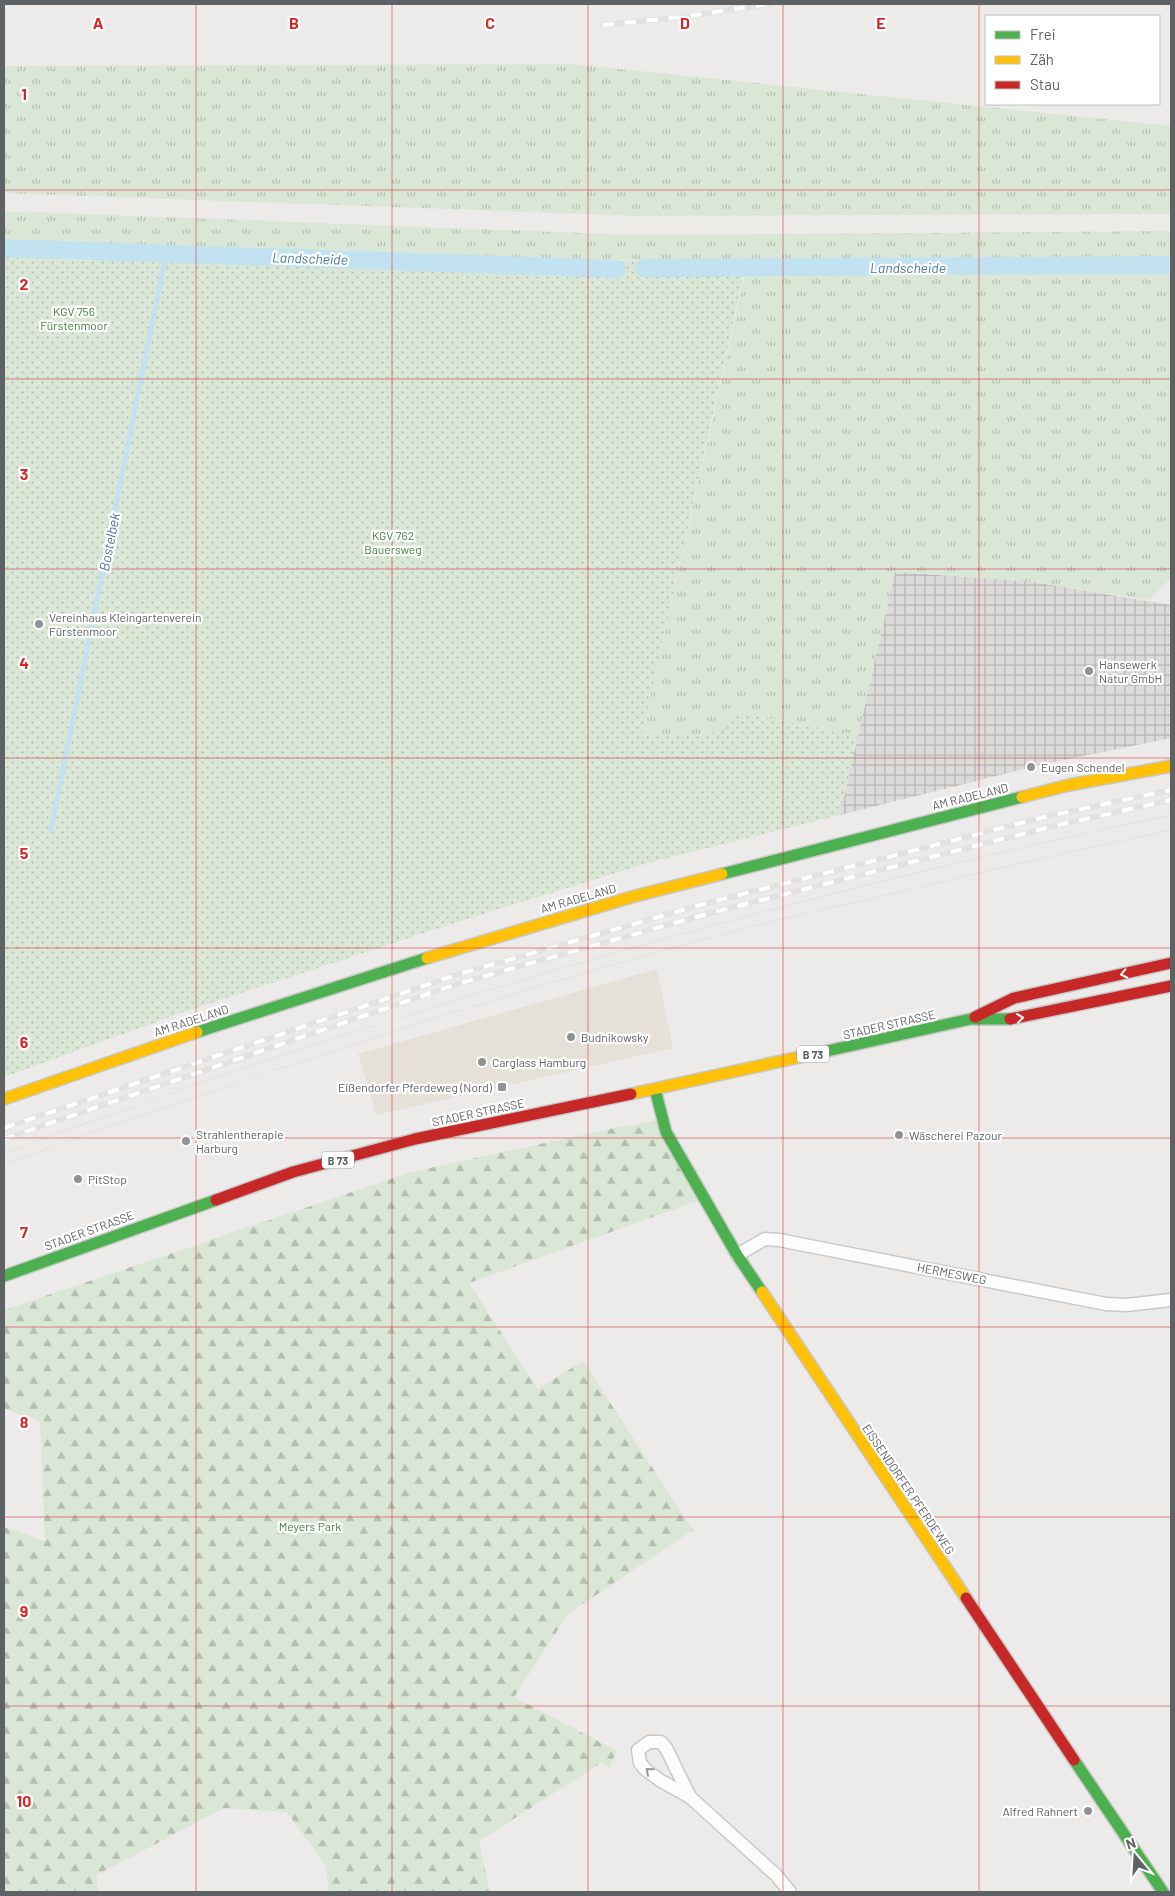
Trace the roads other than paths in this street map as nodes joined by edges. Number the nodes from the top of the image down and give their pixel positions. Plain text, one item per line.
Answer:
1 (1171, 766) edge
2 (1171, 963) edge
3 (1171, 986) edge
4 (971, 1019) junction
5 (655, 1089) junction
6 (4, 1099) edge
7 (737, 1255) junction
8 (4, 1276) edge
9 (1171, 1300) edge
10 (690, 1797) junction
11 (790, 1892) edge
12 (1163, 1892) edge

1 - 6 street, AM RADELAND
2 -> 4 street, STADER STRASSE / B 73
4 -> 3 street, STADER STRASSE / B 73
4 - 5 street, STADER STRASSE / B 73
5 - 7 street, EISSENDORFER PFERDEWEG
5 - 8 street, STADER STRASSE / B 73
7 - 9 street, HERMESWEG
7 - 12 street, EISSENDORFER PFERDEWEG
10 -> 10 street
10 - 11 street

